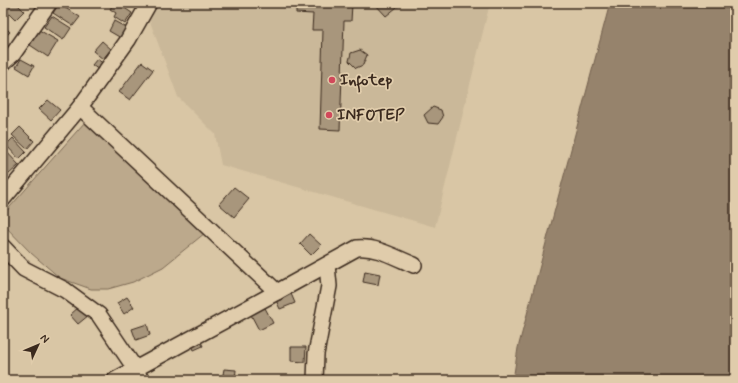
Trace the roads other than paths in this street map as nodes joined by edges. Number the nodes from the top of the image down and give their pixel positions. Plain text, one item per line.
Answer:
1 (50, 3) edge
2 (149, 3) edge
3 (3, 63) edge
4 (80, 107) junction
5 (3, 200) edge
6 (3, 247) edge
7 (327, 265) junction
8 (414, 266) dead end
9 (277, 292) junction
10 (138, 375) edge
11 (115, 380) edge
12 (315, 380) edge

1 - 3 street
2 - 4 street
4 - 5 street
4 - 9 street
6 - 10 street
7 - 8 street
7 - 9 street
7 - 12 street
9 - 10 street
10 - 11 street

